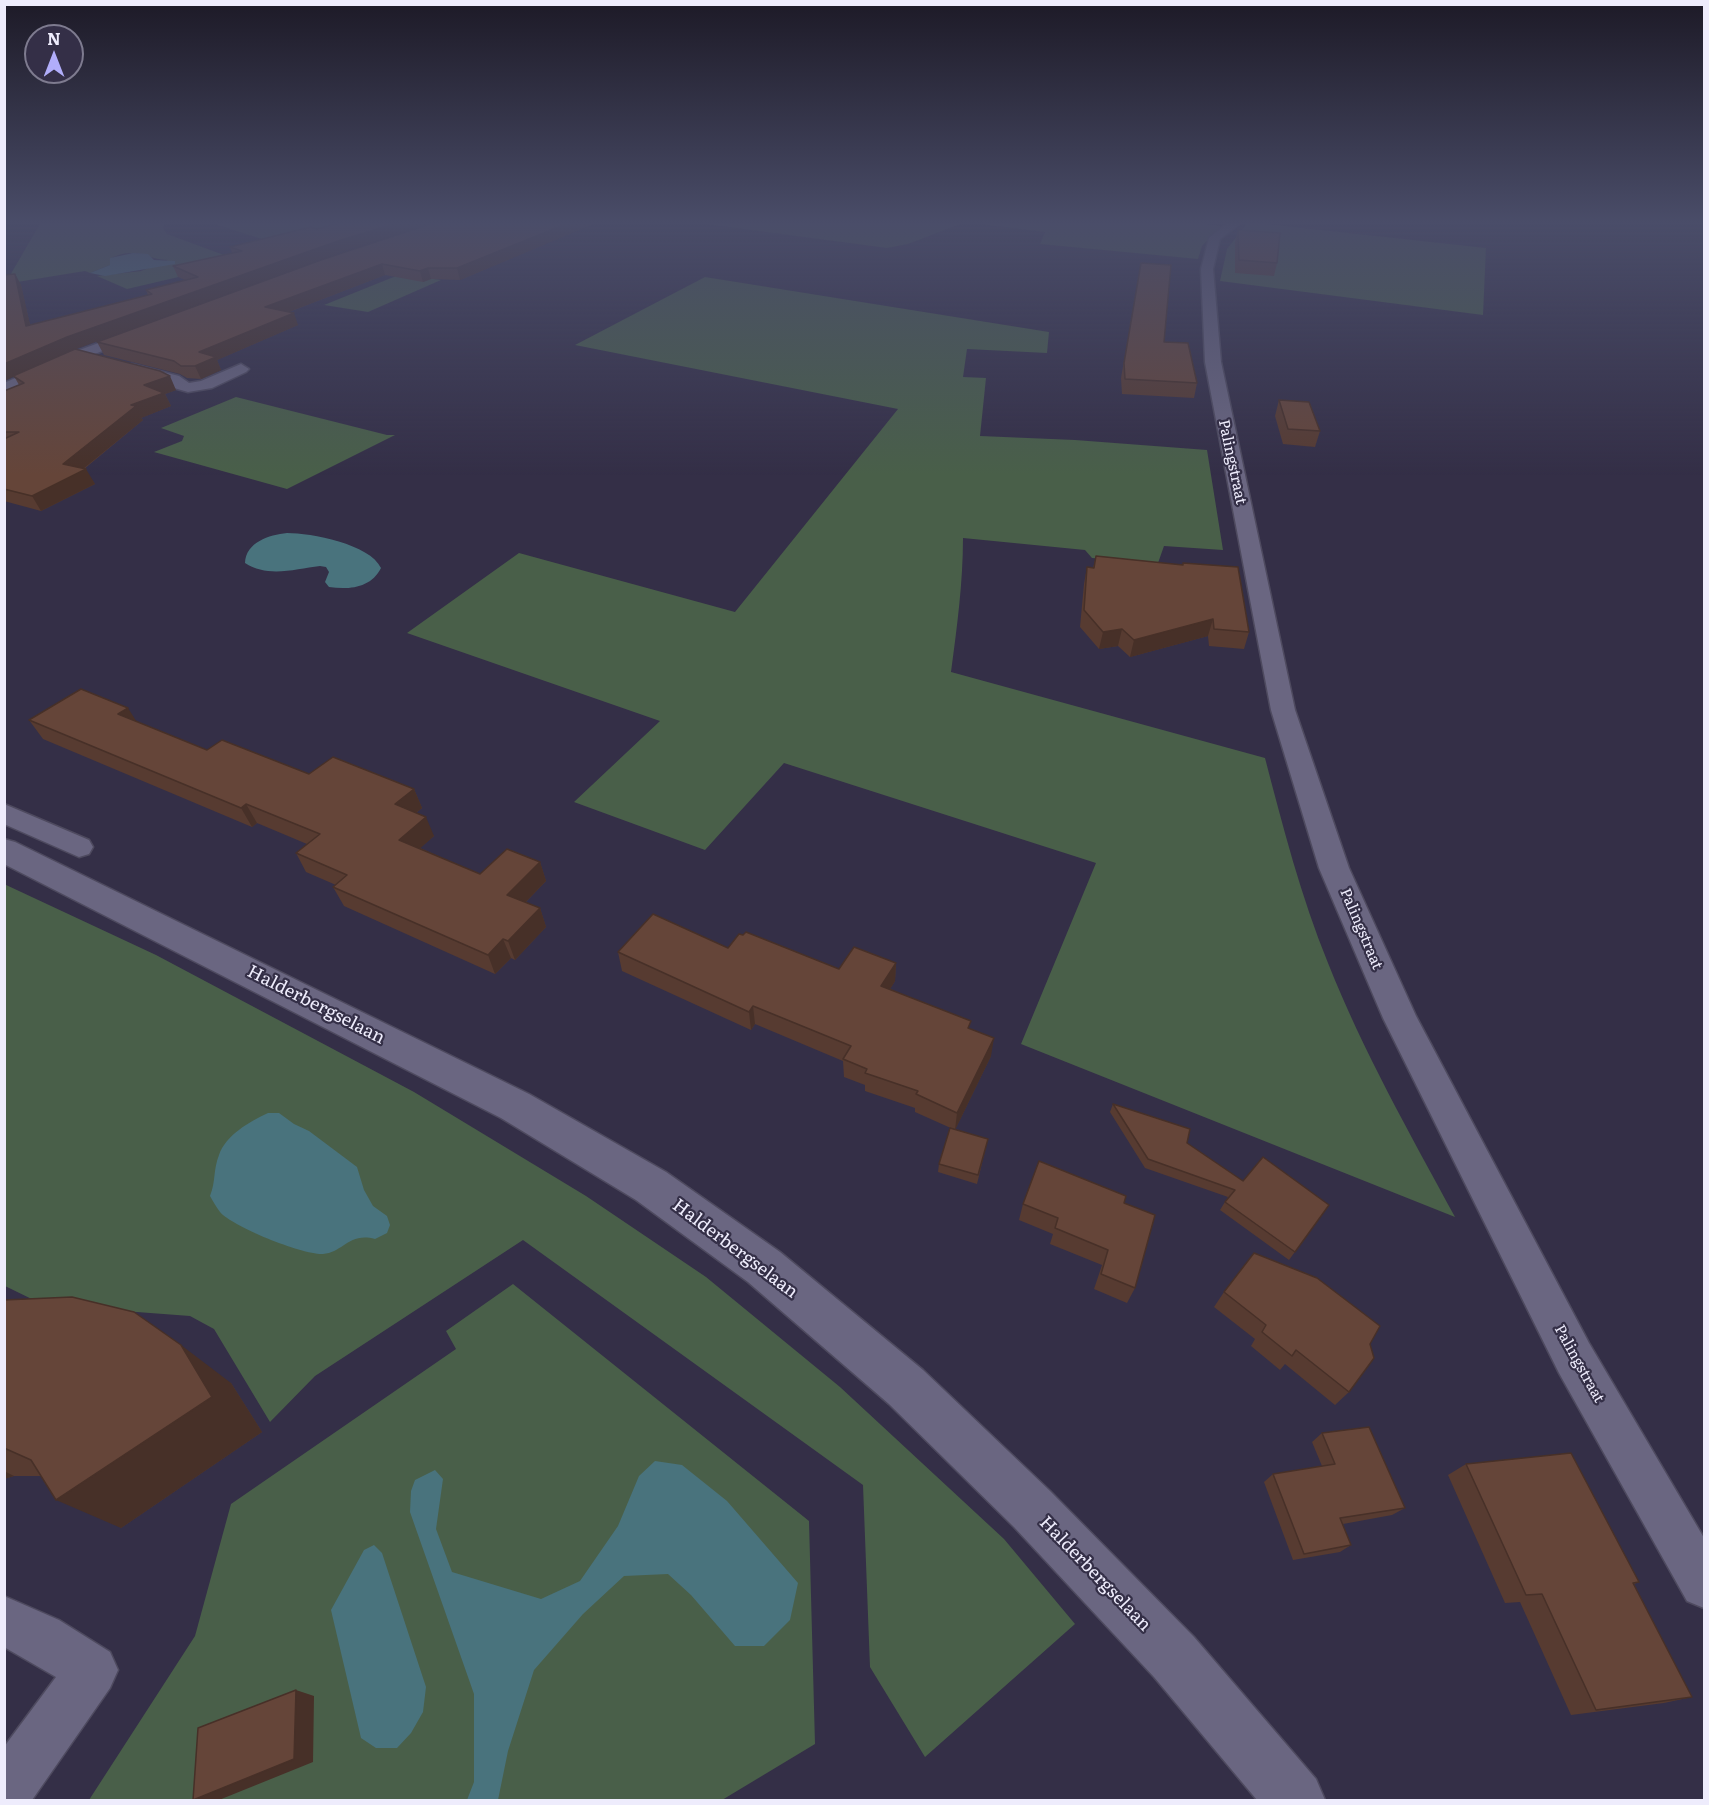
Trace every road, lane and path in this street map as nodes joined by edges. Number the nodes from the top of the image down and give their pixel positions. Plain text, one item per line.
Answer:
1 (1209, 306) edge
2 (147, 330) edge
3 (79, 355) junction
4 (241, 369) dead end
5 (4, 388) edge
6 (4, 813) edge
7 (4, 850) edge
8 (46, 869) junction
9 (1704, 1584) edge
10 (4, 1621) edge
11 (4, 1794) edge
12 (1295, 1800) edge

1 - 9 street, Palingstraat
2 - 3 street
3 - 4 street
3 - 5 street
6 - 8 street
7 - 8 main road, Halderbergselaan
8 - 12 main road, Halderbergselaan
10 - 11 street

